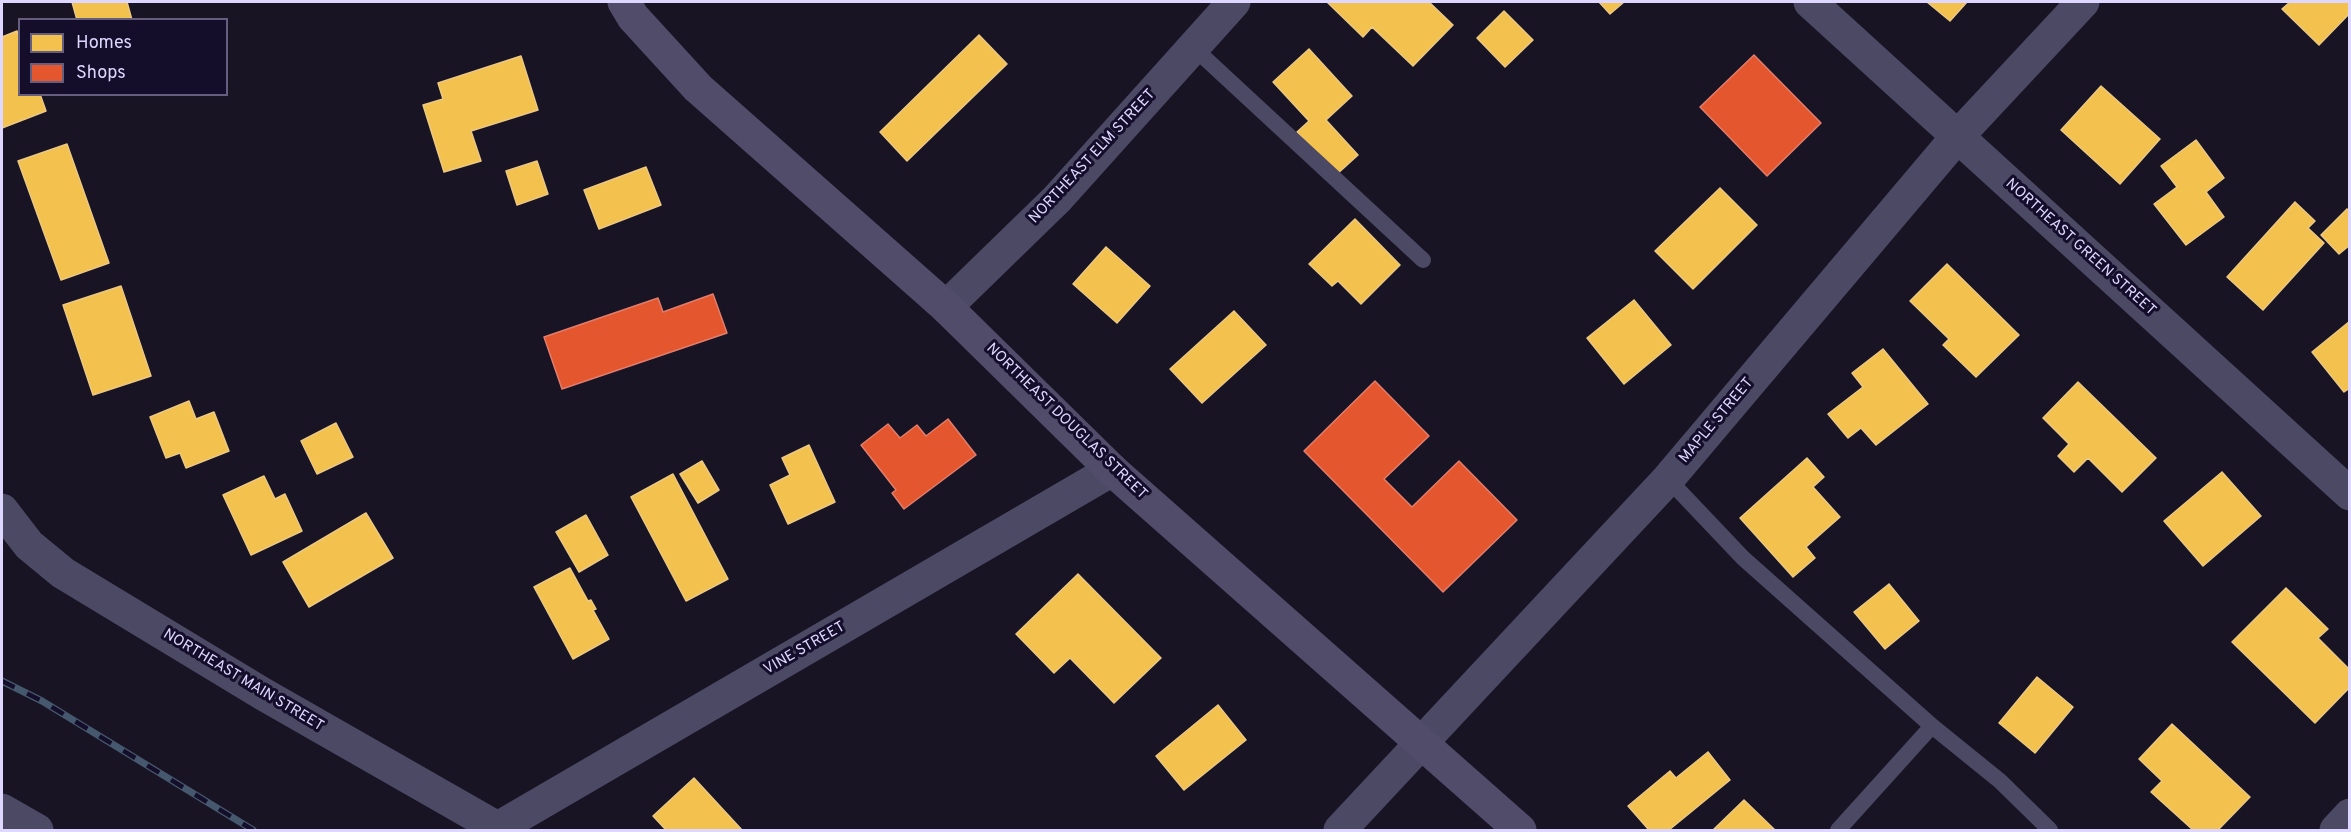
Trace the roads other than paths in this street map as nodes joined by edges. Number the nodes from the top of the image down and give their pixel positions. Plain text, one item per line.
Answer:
1 (624, 2) edge
2 (1234, 2) edge
3 (1810, 2) edge
4 (2083, 2) edge
5 (1194, 48) junction
6 (1957, 137) junction
7 (1423, 260) dead end
8 (946, 307) junction
9 (1112, 470) junction
10 (1668, 479) junction
11 (2349, 494) edge
12 (2, 510) edge
13 (1932, 726) junction
14 (1420, 743) junction
15 (2, 810) edge
16 (2349, 815) edge
17 (499, 830) edge
18 (37, 831) edge
19 (1340, 831) edge
20 (1520, 831) edge
21 (1838, 831) edge
22 (2050, 831) edge
23 (2336, 831) edge

1 - 8 main road, NORTHEAST DOUGLAS STREET
2 - 5 street, NORTHEAST ELM STREET
3 - 6 street, NORTHEAST GREEN STREET
4 - 6 street, MAPLE STREET
5 - 7 lane
5 - 8 street, NORTHEAST ELM STREET
6 - 10 street, MAPLE STREET
6 - 11 street, NORTHEAST GREEN STREET
8 - 9 main road, NORTHEAST DOUGLAS STREET
9 - 14 main road, NORTHEAST DOUGLAS STREET
9 - 17 street, VINE STREET
10 - 13 lane
10 - 14 street, MAPLE STREET
12 - 17 street, NORTHEAST MAIN STREET
13 - 21 lane
13 - 22 lane
14 - 19 street, MAPLE STREET
14 - 20 main road, NORTHEAST DOUGLAS STREET
15 - 18 street
16 - 23 street

